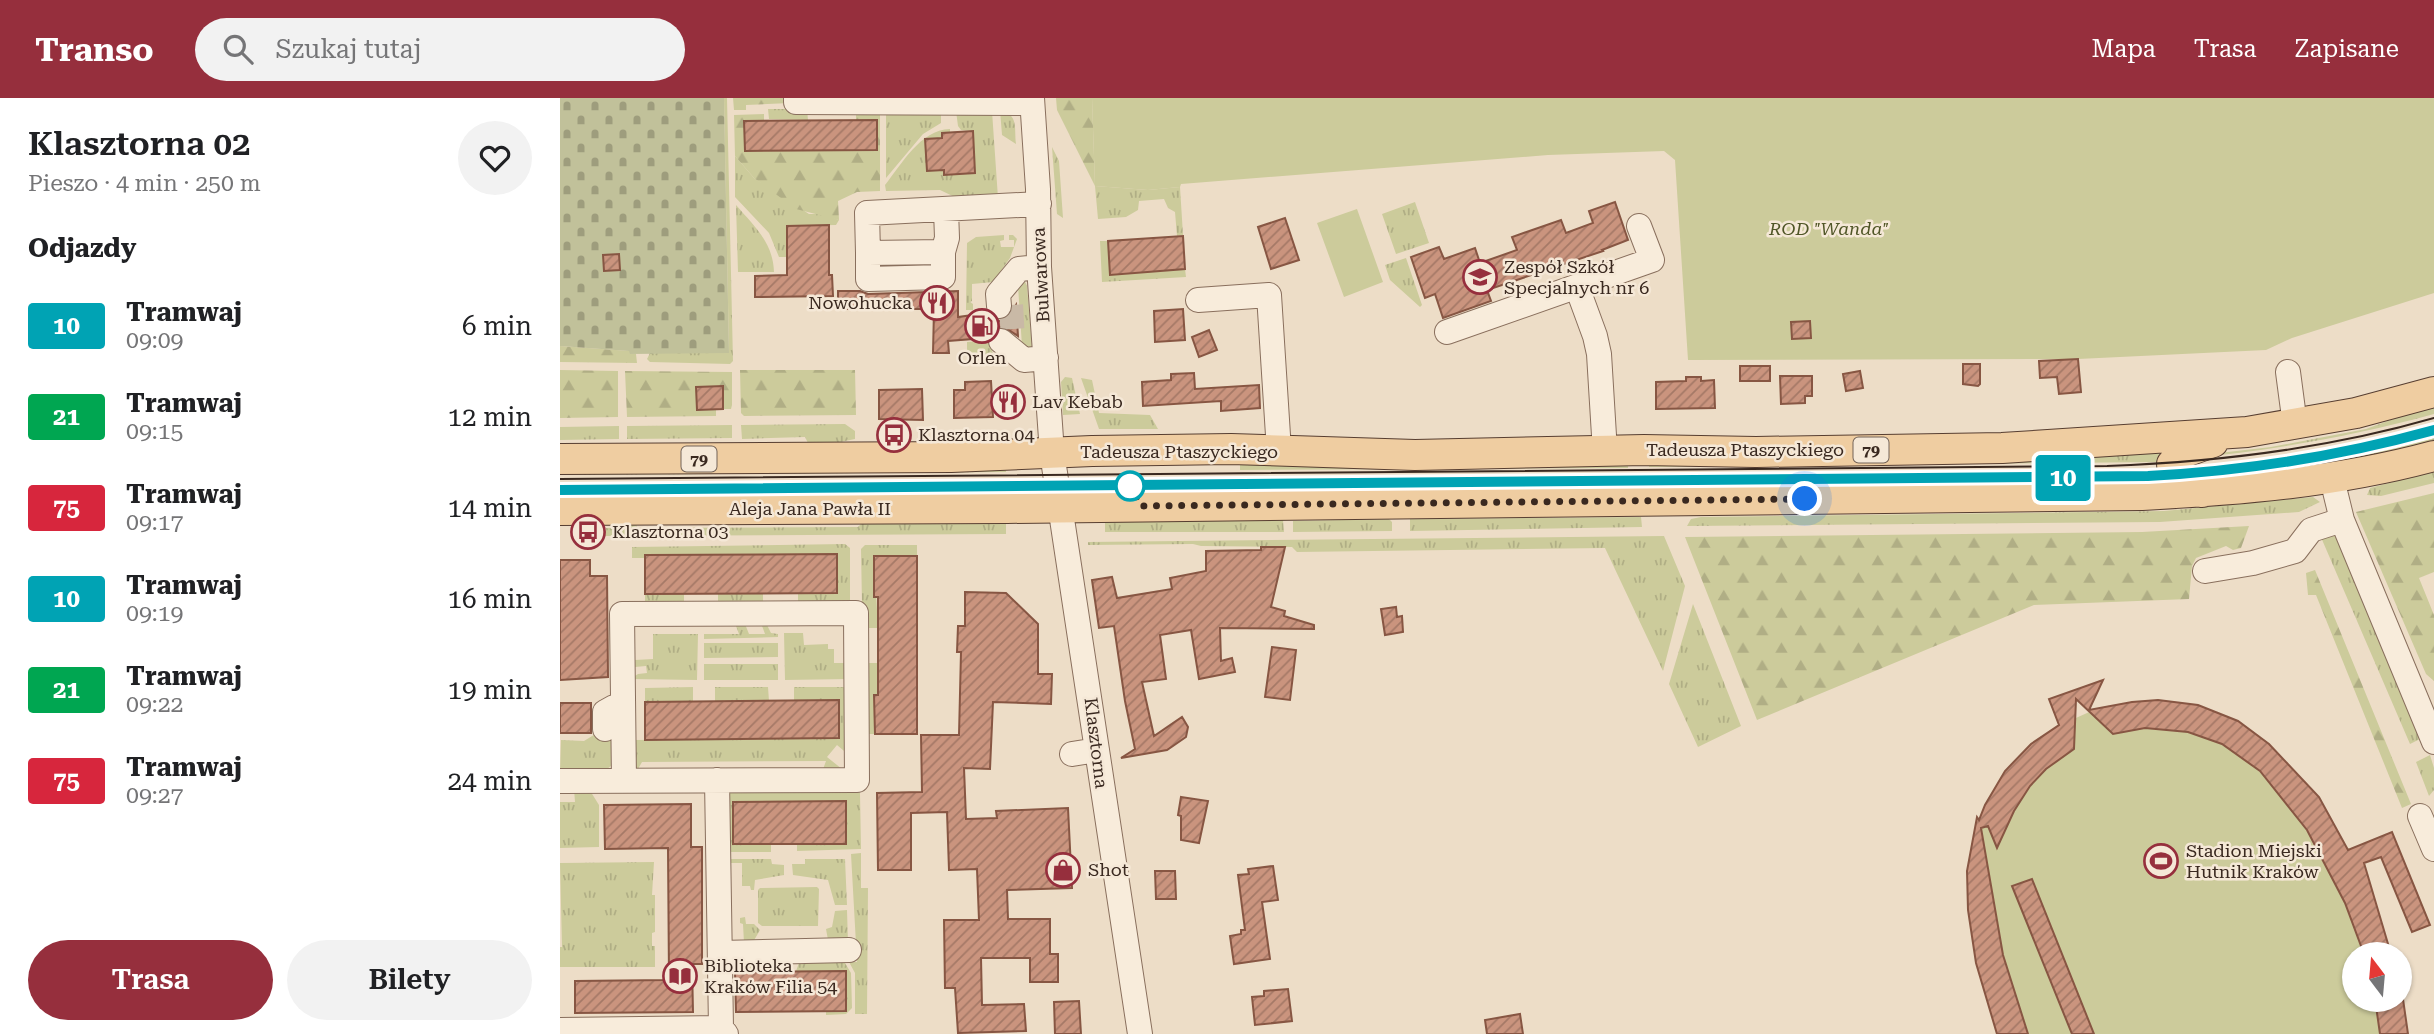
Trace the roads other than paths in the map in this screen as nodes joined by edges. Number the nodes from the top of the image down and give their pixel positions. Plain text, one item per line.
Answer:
1 (796, 98) edge
2 (847, 100) edge
3 (1032, 100) edge
4 (1039, 213) junction
5 (1639, 226) dead end
6 (946, 231) junction
7 (1039, 267) junction
8 (1577, 287) junction
9 (1007, 297) tunnel mouth
10 (1198, 300) dead end
11 (1447, 332) dead end
12 (1009, 344) dead end
13 (1046, 358) junction
14 (2288, 372) dead end
15 (2434, 392) edge
16 (2295, 425) junction
17 (2247, 432) junction
18 (1279, 451) junction
19 (1605, 452) junction
20 (1052, 453) junction
21 (2434, 456) edge
22 (560, 459) edge
23 (2332, 479) junction
24 (2203, 492) junction
25 (1060, 508) junction
26 (560, 510) edge
27 (2342, 520) junction
28 (2205, 571) dead end
29 (623, 707) junction
30 (605, 729) dead end
31 (2434, 742) edge
32 (1097, 750) junction
33 (1072, 754) dead end
34 (717, 780) junction
35 (560, 781) edge
36 (624, 781) junction
37 (2420, 816) dead end
38 (2434, 849) edge
39 (849, 950) dead end
40 (720, 953) junction
41 (560, 1030) edge
42 (724, 1031) edge
43 (1140, 1034) edge

1 - 2 street
2 - 3 street
3 - 4 street, Bulwarowa
4 - 6 street
4 - 7 street, Bulwarowa
5 - 8 street
6 - 6 street
7 - 9 street
7 - 13 street, Bulwarowa
8 - 11 street
8 - 19 street
10 - 18 street
12 - 13 street
13 - 20 street, Bulwarowa
14 - 16 street
15 - 16 main road, Tadeusza Ptaszyckiego / 79
16 - 17 main road, Tadeusza Ptaszyckiego / 79
17 - 19 main road, Tadeusza Ptaszyckiego / 79
17 - 24 main road
18 - 19 main road, Tadeusza Ptaszyckiego / 79
18 - 20 main road, Tadeusza Ptaszyckiego / 79
20 - 22 main road, 79
20 - 25 street, Klasztorna
21 - 23 main road
23 - 24 main road
23 - 27 street
24 - 25 main road
25 - 26 main road, Aleja Jana Pawła II
25 - 32 street, Klasztorna
27 - 28 street
27 - 31 street
29 - 30 street
29 - 34 street
29 - 36 street
32 - 33 street
32 - 43 street, Klasztorna
34 - 36 street
34 - 40 street
35 - 36 street
37 - 38 street
39 - 40 street
40 - 42 street
41 - 42 street

